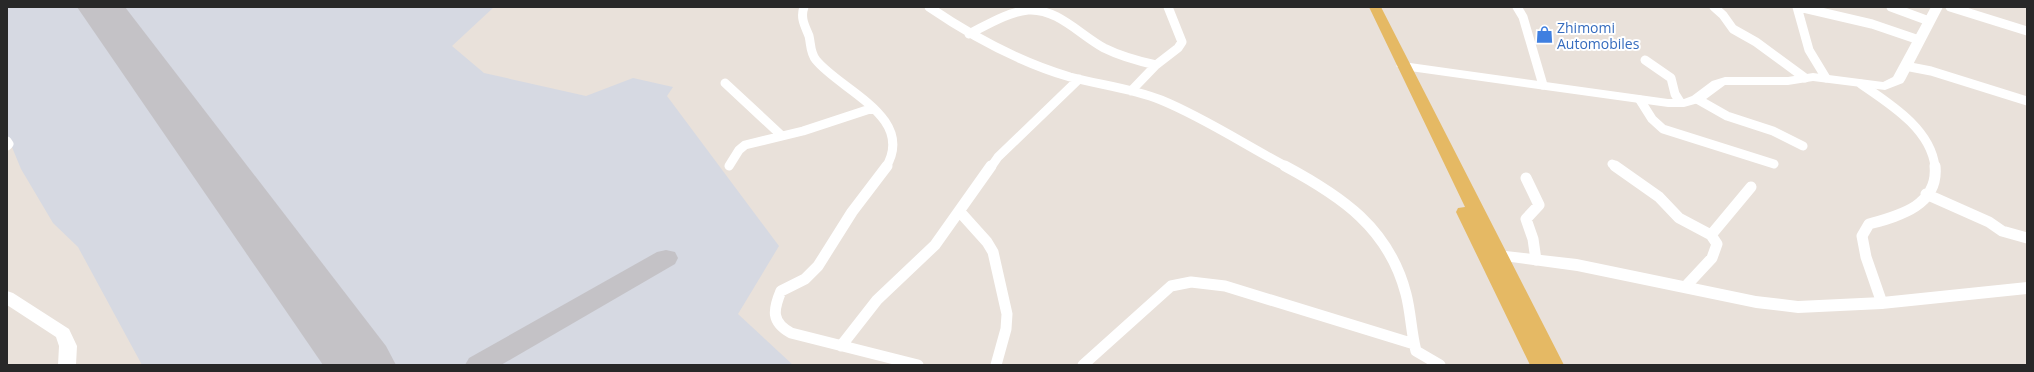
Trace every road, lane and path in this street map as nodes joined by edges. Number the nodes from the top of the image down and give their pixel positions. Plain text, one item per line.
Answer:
1 (804, 7) edge
2 (929, 7) edge
3 (1168, 7) edge
4 (1365, 7) edge
5 (1375, 7) edge
6 (1517, 7) edge
7 (1714, 7) edge
8 (1798, 7) edge
9 (1891, 7) edge
10 (1937, 7) edge
11 (1950, 7) edge
12 (1929, 21) junction
13 (2027, 31) edge
14 (969, 34) junction
15 (1919, 40) junction
16 (1645, 60) dead end
17 (1156, 66) junction
18 (1403, 66) junction
19 (1905, 66) junction
20 (1806, 78) junction
21 (1826, 78) junction
22 (1079, 79) junction
23 (725, 83) dead end
24 (1861, 84) junction
25 (1543, 85) junction
26 (1131, 90) junction
27 (1697, 99) junction
28 (1640, 100) junction
29 (1680, 102) junction
30 (2027, 102) edge
31 (873, 108) junction
32 (782, 136) junction
33 (7, 141) edge
34 (7, 146) edge
35 (1803, 146) dead end
36 (1612, 164) dead end
37 (1774, 164) dead end
38 (729, 166) dead end
39 (1526, 178) dead end
40 (1751, 187) dead end
41 (1926, 194) junction
42 (960, 212) junction
43 (1711, 235) junction
44 (2027, 238) edge
45 (1492, 254) junction
46 (1536, 260) junction
47 (1685, 287) junction
48 (2027, 288) edge
49 (7, 297) edge
50 (1882, 303) junction
51 (1414, 344) junction
52 (840, 346) junction
53 (68, 365) edge
54 (918, 365) edge
55 (996, 365) edge
56 (1083, 365) edge
57 (1440, 365) edge
58 (1540, 365) edge
59 (1554, 365) edge

1 - 31 street
2 - 14 street
3 - 17 street
4 - 45 main road
5 - 18 main road
6 - 25 street
7 - 20 street
8 - 15 street
8 - 21 street
9 - 12 street
10 - 12 street
11 - 13 street
12 - 15 street
14 - 17 street
14 - 22 street
15 - 19 street
16 - 29 street
17 - 26 street
18 - 25 street
18 - 45 main road
19 - 24 street
19 - 30 street
20 - 21 street
20 - 27 street
21 - 24 street
22 - 26 street
22 - 42 street
23 - 32 street
24 - 41 street
25 - 28 street
26 - 51 street
27 - 29 street
27 - 35 street
28 - 29 street
28 - 37 street
31 - 32 street
31 - 52 street
32 - 38 street
33 - 34 street
36 - 43 street
39 - 46 street
40 - 43 street
41 - 44 street
41 - 50 street
42 - 52 street
42 - 55 street
43 - 47 street
45 - 46 street
45 - 58 main road
45 - 59 main road
46 - 47 street
47 - 50 street
48 - 50 street
49 - 53 street
51 - 56 street
51 - 57 street
52 - 54 street

